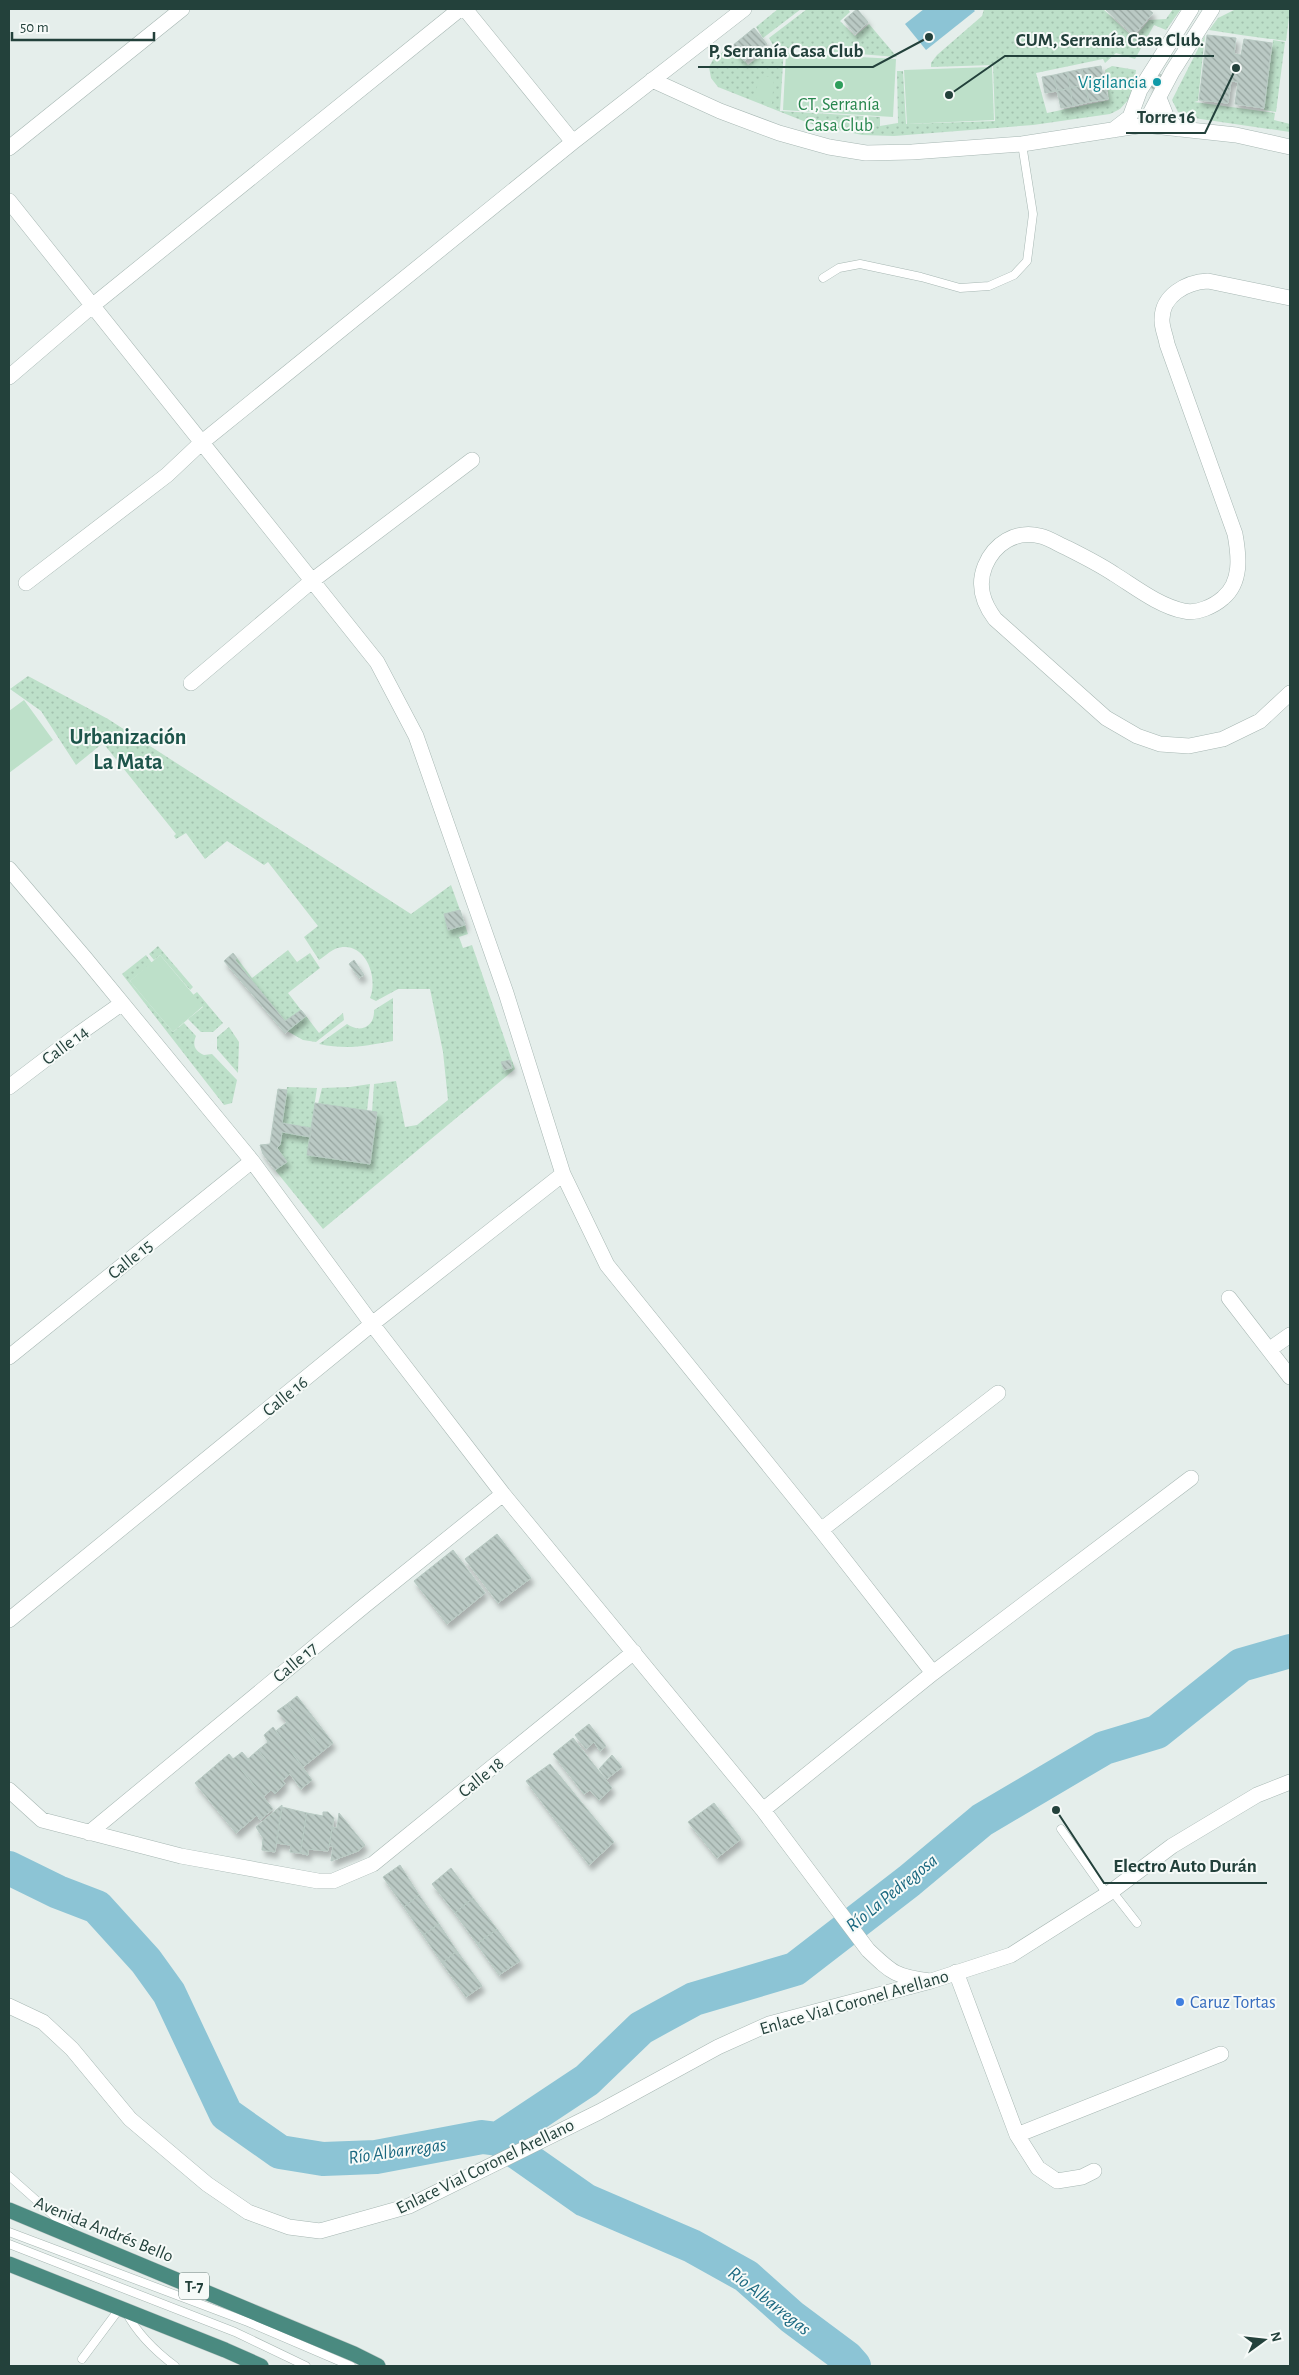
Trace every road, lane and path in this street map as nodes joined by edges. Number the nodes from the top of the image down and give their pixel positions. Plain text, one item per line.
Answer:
1 (182, 9) edge
2 (460, 9) edge
3 (464, 9) edge
4 (744, 9) edge
5 (1191, 9) edge
6 (1212, 9) edge
7 (652, 80) junction
8 (1160, 98) junction
9 (1144, 125) junction
10 (1178, 130) junction
11 (1110, 132) junction
12 (573, 142) junction
13 (1022, 144) junction
14 (1290, 147) edge
15 (9, 148) edge
16 (9, 201) edge
17 (822, 278) dead end
18 (1290, 298) edge
19 (92, 306) junction
20 (9, 377) edge
21 (201, 443) junction
22 (472, 460) dead end
23 (313, 580) junction
24 (26, 583) dead end
25 (191, 683) dead end
26 (1290, 693) edge
27 (9, 869) edge
28 (122, 1004) junction
29 (9, 1087) edge
30 (252, 1161) junction
31 (563, 1174) junction
32 (1229, 1298) dead end
33 (372, 1324) junction
34 (1290, 1335) edge
35 (1270, 1349) junction
36 (9, 1357) edge
37 (1290, 1377) edge
38 (998, 1393) dead end
39 (1191, 1478) dead end
40 (503, 1494) junction
41 (821, 1530) junction
42 (9, 1620) edge
43 (634, 1652) junction
44 (933, 1673) junction
45 (1290, 1782) edge
46 (9, 1790) edge
47 (763, 1810) junction
48 (1061, 1828) dead end
49 (89, 1833) junction
50 (1110, 1892) junction
51 (1136, 1923) dead end
52 (956, 1972) junction
53 (932, 1981) junction
54 (9, 2006) edge
55 (1220, 2054) dead end
56 (1017, 2134) junction
57 (1094, 2171) dead end
58 (9, 2176) edge
59 (9, 2210) edge
60 (9, 2232) edge
61 (79, 2238) junction
62 (9, 2244) edge
63 (9, 2264) edge
64 (123, 2309) junction
65 (82, 2359) dead end
66 (175, 2366) edge
67 (261, 2366) edge
68 (306, 2366) edge
69 (351, 2366) edge
70 (378, 2366) edge

1 - 15 street
2 - 19 street
3 - 12 street
4 - 7 street
5 - 11 street
6 - 8 street
7 - 12 street
7 - 13 street
8 - 9 street
8 - 10 street
9 - 10 street
9 - 11 street
10 - 14 street
11 - 13 street
12 - 21 street
13 - 17 lane
16 - 19 street
18 - 26 street
19 - 20 street
19 - 21 street
21 - 23 street
21 - 24 street
22 - 23 street
23 - 25 street
23 - 31 street
27 - 28 street
28 - 29 street, Calle 14
28 - 30 street
30 - 33 street
30 - 36 street, Calle 15
31 - 33 street, Calle 16
31 - 41 street
32 - 35 street
33 - 40 street
33 - 42 street, Calle 16
34 - 35 street
35 - 37 street
38 - 41 street
39 - 44 street
40 - 43 street
40 - 49 street, Calle 17
41 - 44 street
43 - 47 street
43 - 49 street, Calle 18
44 - 47 street
45 - 50 street, Enlace Vial Coronel Arellano
46 - 49 street
47 - 53 street
48 - 50 lane
50 - 51 lane
50 - 52 street, Enlace Vial Coronel Arellano
52 - 53 street, Enlace Vial Coronel Arellano
52 - 56 street
53 - 54 street, Enlace Vial Coronel Arellano
55 - 56 street
56 - 57 street
58 - 61 lane
59 - 61 highway, Avenida Andrés Bello / T-7
60 - 69 lane
61 - 70 highway, Avenida Andrés Bello / T-7
62 - 68 lane
63 - 64 highway
64 - 65 lane
64 - 66 lane
64 - 67 highway

